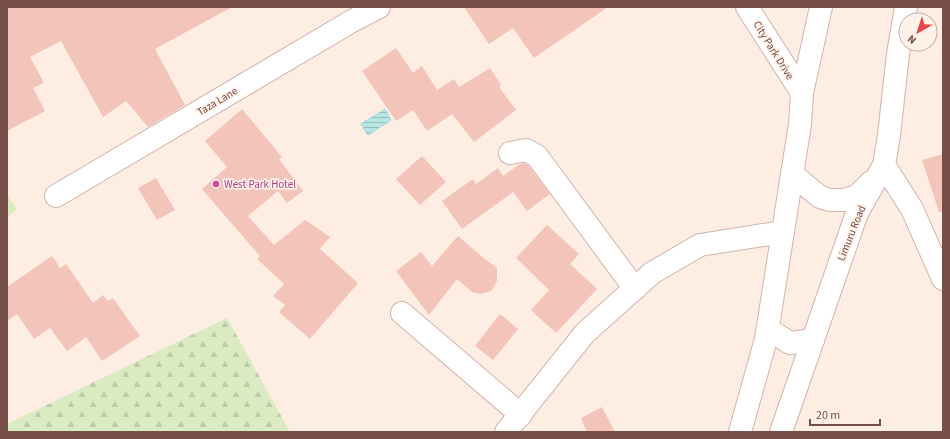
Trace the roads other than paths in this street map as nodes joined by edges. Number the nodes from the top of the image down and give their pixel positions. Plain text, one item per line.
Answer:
1 (379, 7) edge
2 (747, 7) edge
3 (821, 7) edge
4 (906, 7) edge
5 (802, 93) junction
6 (510, 153) dead end
7 (884, 165) junction
8 (792, 174) junction
9 (56, 196) dead end
10 (783, 232) junction
11 (943, 279) edge
12 (635, 289) junction
13 (402, 313) dead end
14 (768, 329) junction
15 (813, 340) junction
16 (521, 415) junction
17 (506, 432) edge
18 (740, 432) edge
19 (781, 432) edge

1 - 9 street, Taza Lane
2 - 5 street, City Park Drive
3 - 5 street
4 - 7 street, Limuru Road
5 - 8 street
6 - 12 street
7 - 8 street
7 - 11 street
7 - 15 street, Limuru Road
8 - 10 street
10 - 12 street
10 - 14 street
12 - 16 street
13 - 16 street
14 - 15 street
14 - 18 street
15 - 19 street, Limuru Road
16 - 17 street

